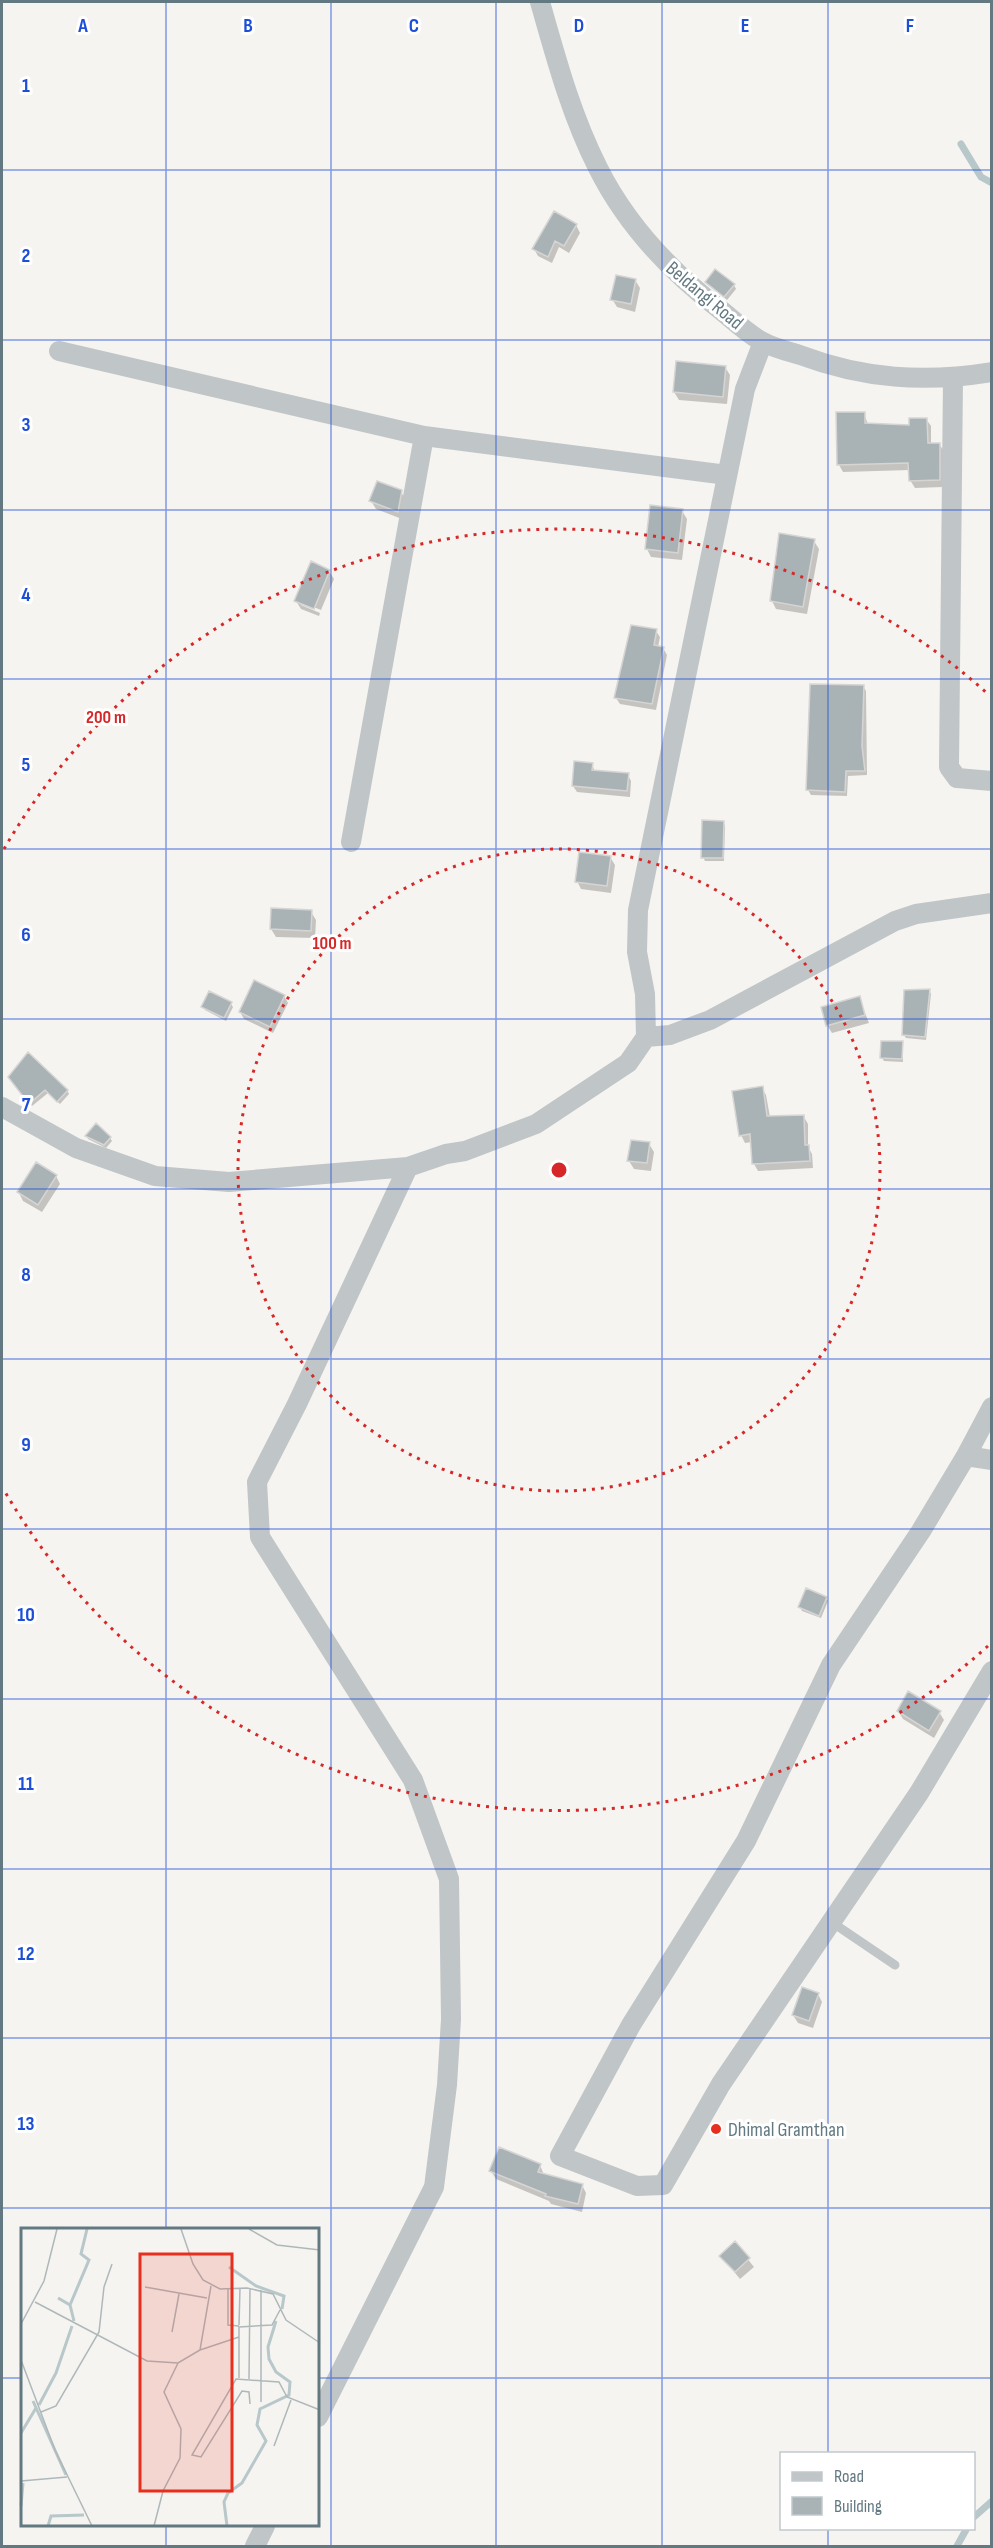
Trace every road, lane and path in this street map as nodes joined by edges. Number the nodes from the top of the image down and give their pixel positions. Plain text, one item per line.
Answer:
1 (540, 2) edge
2 (763, 342) junction
3 (58, 351) dead end
4 (992, 372) edge
5 (953, 379) junction
6 (424, 436) junction
7 (727, 476) junction
8 (992, 781) edge
9 (351, 842) dead end
10 (992, 903) edge
11 (646, 1037) junction
12 (2, 1107) edge
13 (408, 1167) junction
14 (992, 1407) edge
15 (966, 1456) junction
16 (992, 1460) edge
17 (989, 1682) edge
18 (830, 1921) junction
19 (895, 1965) dead end
20 (320, 2413) edge
21 (265, 2527) edge
22 (255, 2547) edge

1 - 2 street, Beldangi Road
2 - 5 street, Beldangi Road
2 - 7 street
3 - 6 street
4 - 5 street, Beldangi Road
5 - 8 street
6 - 7 street
6 - 9 street
7 - 11 street
10 - 11 street
11 - 13 street
12 - 13 street
13 - 20 street
14 - 15 street
15 - 16 street
15 - 18 street
17 - 18 street
18 - 19 lane
21 - 22 street

